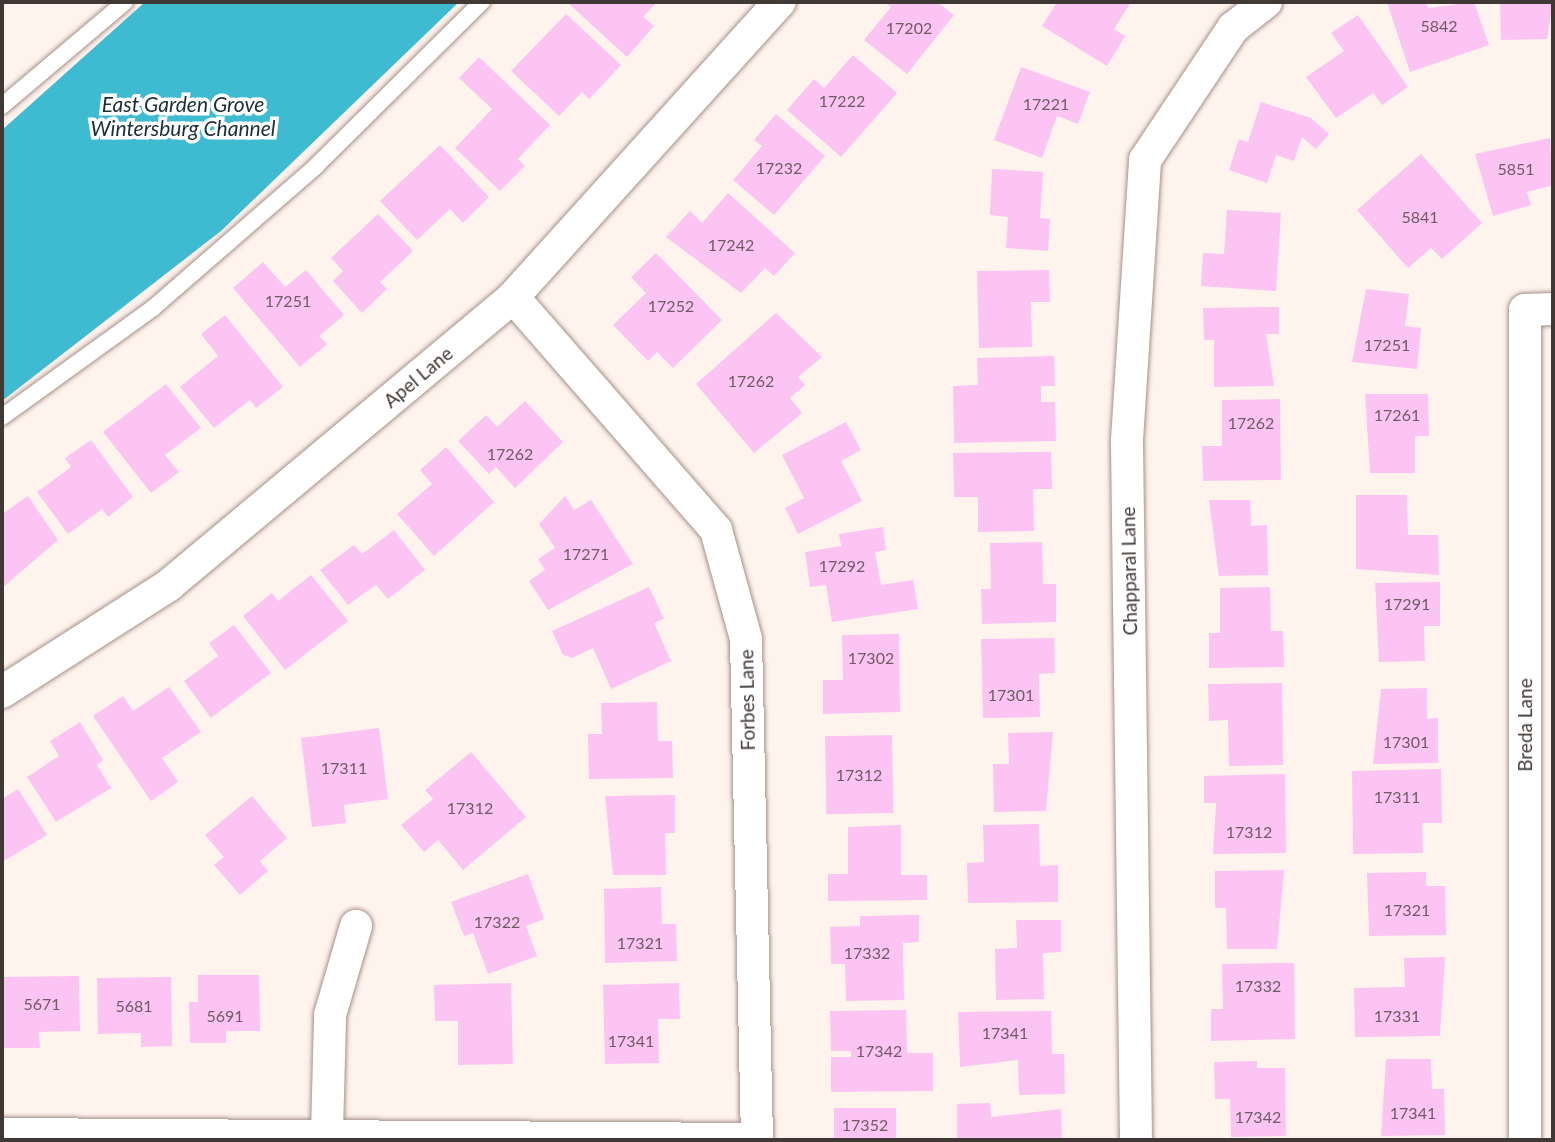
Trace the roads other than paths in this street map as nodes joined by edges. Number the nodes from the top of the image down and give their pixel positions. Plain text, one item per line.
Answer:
1 (125, 2) edge
2 (482, 2) edge
3 (780, 2) edge
4 (1266, 2) edge
5 (2, 106) edge
6 (513, 297) junction
7 (1539, 309) edge
8 (2, 416) edge
9 (2, 692) edge
10 (356, 926) dead end
11 (327, 1133) junction
12 (2, 1134) edge
13 (125, 1137) edge
14 (404, 1137) edge
15 (757, 1140) edge
16 (1136, 1140) edge
17 (1525, 1140) edge

1 - 5 lane
2 - 8 lane
3 - 6 street, Apel Lane
4 - 16 street, Chapparal Lane
6 - 9 street, Apel Lane
6 - 15 street, Forbes Lane
7 - 17 street, Breda Lane
10 - 11 street
11 - 13 street
11 - 14 street
12 - 13 street
14 - 15 street

